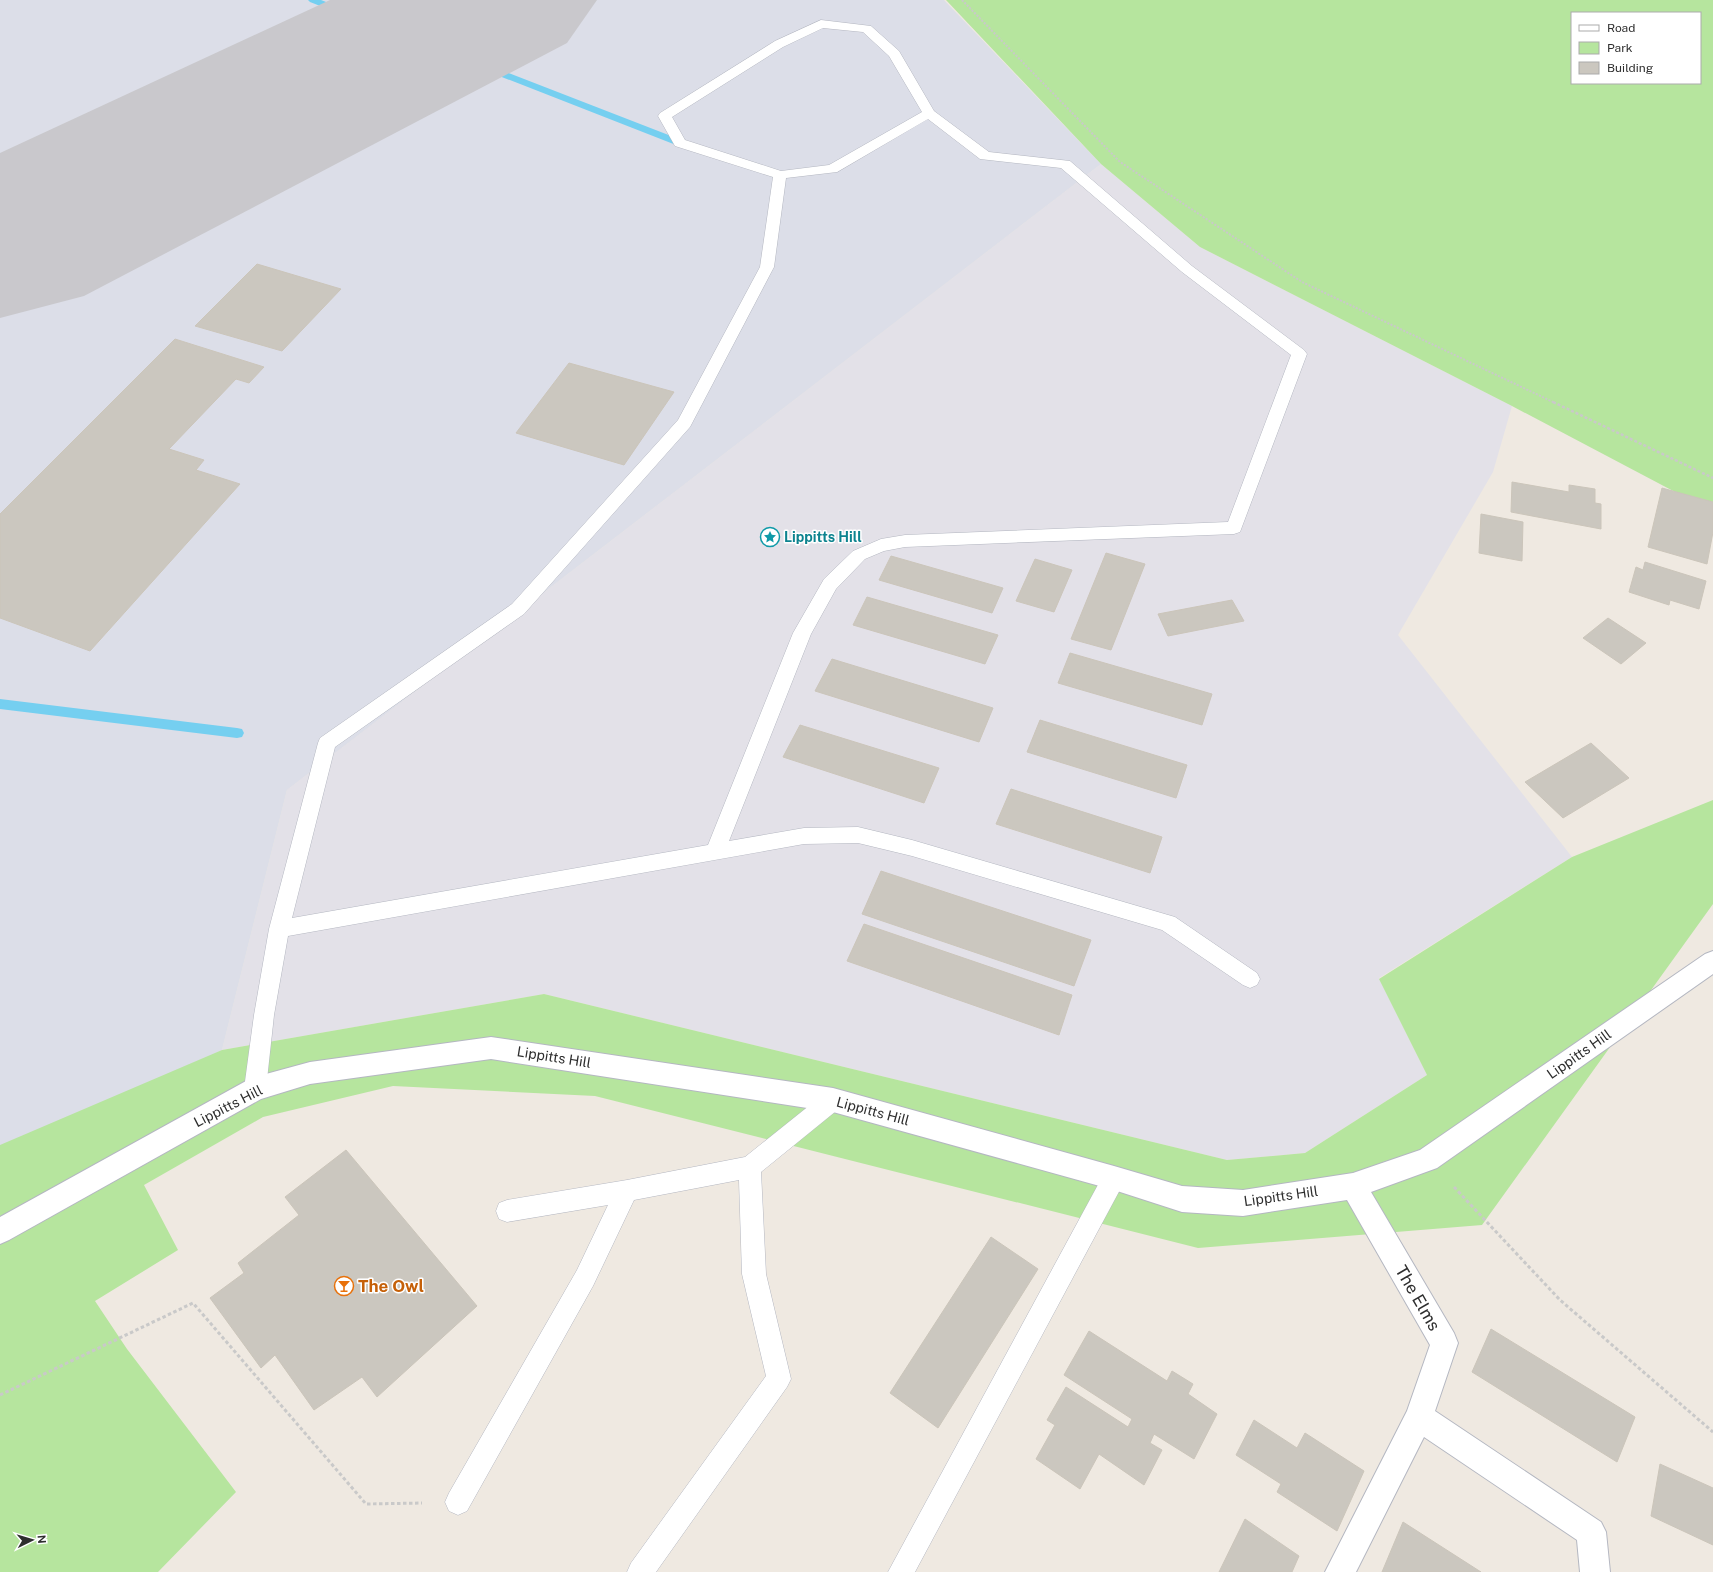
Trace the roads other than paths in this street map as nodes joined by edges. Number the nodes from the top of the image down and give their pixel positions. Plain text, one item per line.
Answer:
1 (929, 113) junction
2 (780, 175) junction
3 (715, 852) junction
4 (279, 929) junction
5 (1713, 961) edge
6 (1250, 979) dead end
7 (255, 1090) junction
8 (833, 1100) junction
9 (750, 1167) junction
10 (1114, 1178) junction
11 (1353, 1186) junction
12 (627, 1191) junction
13 (507, 1211) dead end
14 (0, 1231) edge
15 (1419, 1417) junction
16 (458, 1502) road end
17 (640, 1572) edge
18 (901, 1572) edge
19 (1340, 1572) edge
20 (1595, 1572) edge

1 - 2 lane
1 - 2 lane
1 - 3 lane
2 - 4 lane
3 - 4 lane
3 - 6 lane
4 - 7 lane
5 - 11 street, Lippitts Hill
7 - 8 street, Lippitts Hill
7 - 14 street, Lippitts Hill
8 - 9 lane
8 - 10 street, Lippitts Hill
9 - 12 lane
9 - 17 lane
10 - 11 street, Lippitts Hill
10 - 18 lane
11 - 15 street, The Elms
12 - 13 lane
12 - 16 lane
15 - 19 street, The Elms
15 - 20 street

